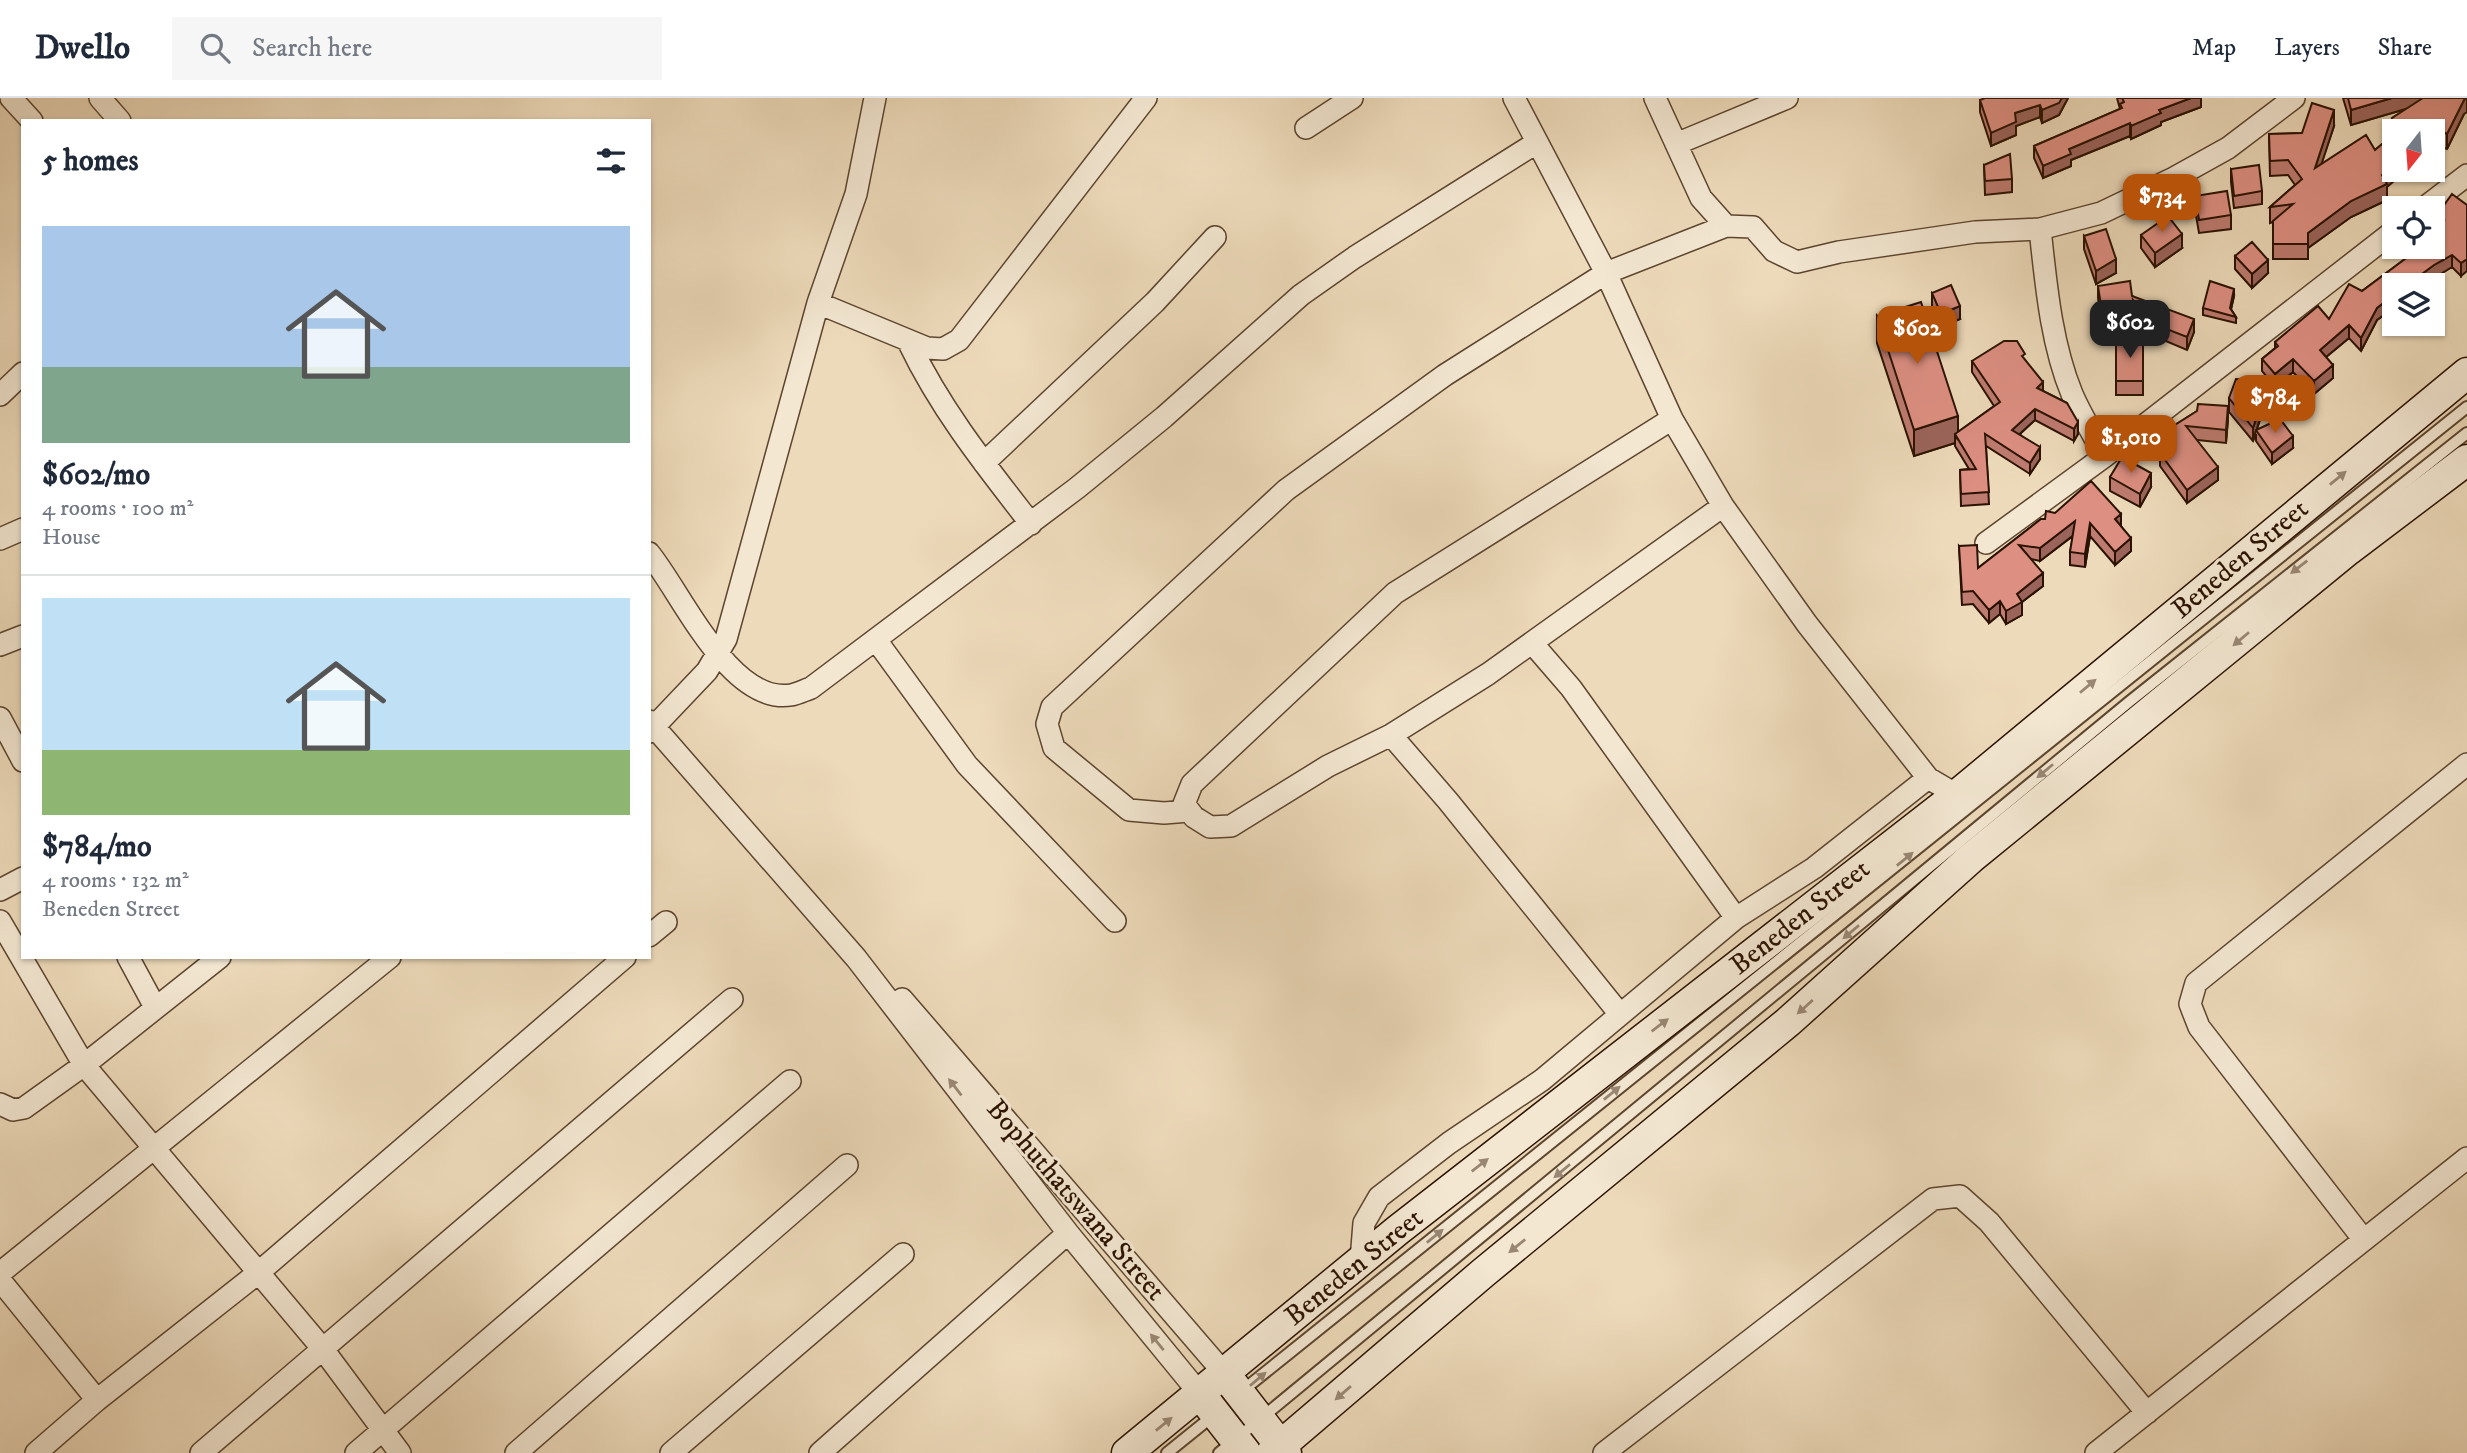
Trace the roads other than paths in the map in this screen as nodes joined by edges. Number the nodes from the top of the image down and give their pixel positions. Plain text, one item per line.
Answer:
1 (11, 98) edge
2 (100, 98) edge
3 (875, 98) edge
4 (1146, 98) edge
5 (1352, 98) edge
6 (1514, 98) edge
7 (1655, 98) edge
8 (1787, 98) edge
9 (2294, 98) edge
10 (30, 119) edge
11 (118, 119) edge
12 (1306, 128) dead end
13 (1536, 143) junction
14 (1676, 144) junction
15 (2467, 175) edge
16 (2440, 196) edge
17 (1726, 226) junction
18 (2040, 229) junction
19 (1215, 237) dead end
20 (2382, 240) edge
21 (1606, 272) junction
22 (818, 303) junction
23 (909, 343) junction
24 (2467, 373) edge
25 (21, 375) edge
26 (0, 395) edge
27 (2467, 407) edge
28 (1672, 419) junction
29 (2467, 433) edge
30 (2105, 456) junction
31 (2467, 460) edge
32 (984, 463) junction
33 (1723, 506) junction
34 (1031, 524) junction
35 (21, 530) edge
36 (0, 539) edge
37 (1986, 543) dead end
38 (651, 557) edge
39 (21, 637) edge
40 (876, 640) junction
41 (1533, 644) junction
42 (0, 645) edge
43 (719, 655) junction
44 (0, 718) edge
45 (651, 727) edge
46 (1391, 735) junction
47 (21, 757) edge
48 (2467, 764) edge
49 (1928, 778) junction
50 (1957, 795) junction
51 (1189, 811) junction
52 (21, 878) edge
53 (0, 890) edge
54 (1736, 918) junction
55 (0, 921) edge
56 (1115, 921) dead end
57 (666, 922) dead end
58 (651, 934) edge
59 (21, 957) edge
60 (856, 958) junction
61 (22, 959) edge
62 (129, 959) edge
63 (217, 959) edge
64 (388, 959) edge
65 (623, 959) edge
66 (732, 999) dead end
67 (155, 1007) junction
68 (1619, 1013) junction
69 (84, 1065) junction
70 (790, 1081) dead end
71 (0, 1104) edge
72 (152, 1149) junction
73 (2467, 1158) edge
74 (847, 1165) dead end
75 (1068, 1233) junction
76 (2364, 1240) junction
77 (903, 1254) dead end
78 (1361, 1260) junction
79 (0, 1273) edge
80 (258, 1273) junction
81 (0, 1280) edge
82 (322, 1348) junction
83 (1222, 1397) junction
84 (97, 1401) junction
85 (2147, 1413) junction
86 (1259, 1420) junction
87 (383, 1430) junction
88 (1233, 1449) edge
89 (1279, 1451) edge
90 (36, 1453) edge
91 (201, 1453) edge
92 (356, 1453) edge
93 (400, 1453) edge
94 (516, 1453) edge
95 (671, 1453) edge
96 (820, 1453) edge
97 (1127, 1453) edge
98 (1167, 1453) edge
99 (1604, 1453) edge
100 (2096, 1453) edge

1 - 10 street
2 - 11 street
3 - 22 street
4 - 23 street
5 - 12 street
6 - 13 street
7 - 14 street
8 - 14 street
9 - 18 street
13 - 21 street
13 - 34 street
14 - 17 street
15 - 16 street
17 - 18 street
17 - 21 street
18 - 30 street
19 - 32 street
20 - 30 street
21 - 28 street
21 - 51 street
22 - 23 street
22 - 43 street
23 - 32 street
50 -> 24 main road, Beneden Street
25 - 26 street
83 -> 27 lane
28 - 33 street
28 - 51 street
29 -> 86 lane
30 - 37 street
31 -> 89 main road
32 - 34 street
33 - 41 street
33 - 49 street
34 - 40 street
35 - 36 street
38 - 43 street
39 - 42 street
40 - 43 street
40 - 56 street
41 - 46 street
41 - 54 street
43 - 45 street
44 - 47 street
45 - 60 street, Bophuthatswana Street
46 - 51 street
46 - 68 street
48 - 76 street
49 - 50 street
49 - 54 street
78 -> 50 main road, Beneden Street
52 - 53 street
54 - 68 street
55 - 59 street
57 - 58 street
75 -> 60 street, Bophuthatswana Street
60 - 83 street, Bophuthatswana Street
61 - 69 street
62 - 67 street
63 - 67 street
64 - 72 street
65 - 80 street
66 - 82 street
67 - 69 street
68 - 78 street
69 - 71 street
69 - 72 street
70 - 87 street
72 - 79 street
72 - 80 street
73 - 76 street
74 - 94 street
83 -> 75 street, Bophuthatswana Street
75 - 96 street
76 - 85 street
77 - 95 street
78 - 83 main road, Beneden Street
80 - 82 street
80 - 84 street
81 - 84 street
82 - 87 street
82 - 91 street
83 - 86 main road, Bophuthatswana Street
83 - 88 main road, Bophuthatswana Street
97 -> 83 main road, Beneden Street
83 - 98 lane
84 - 90 street
85 - 99 street
85 - 100 street
86 - 88 lane
86 - 89 main road, Bophuthatswana Street
87 - 92 street
87 - 93 street

